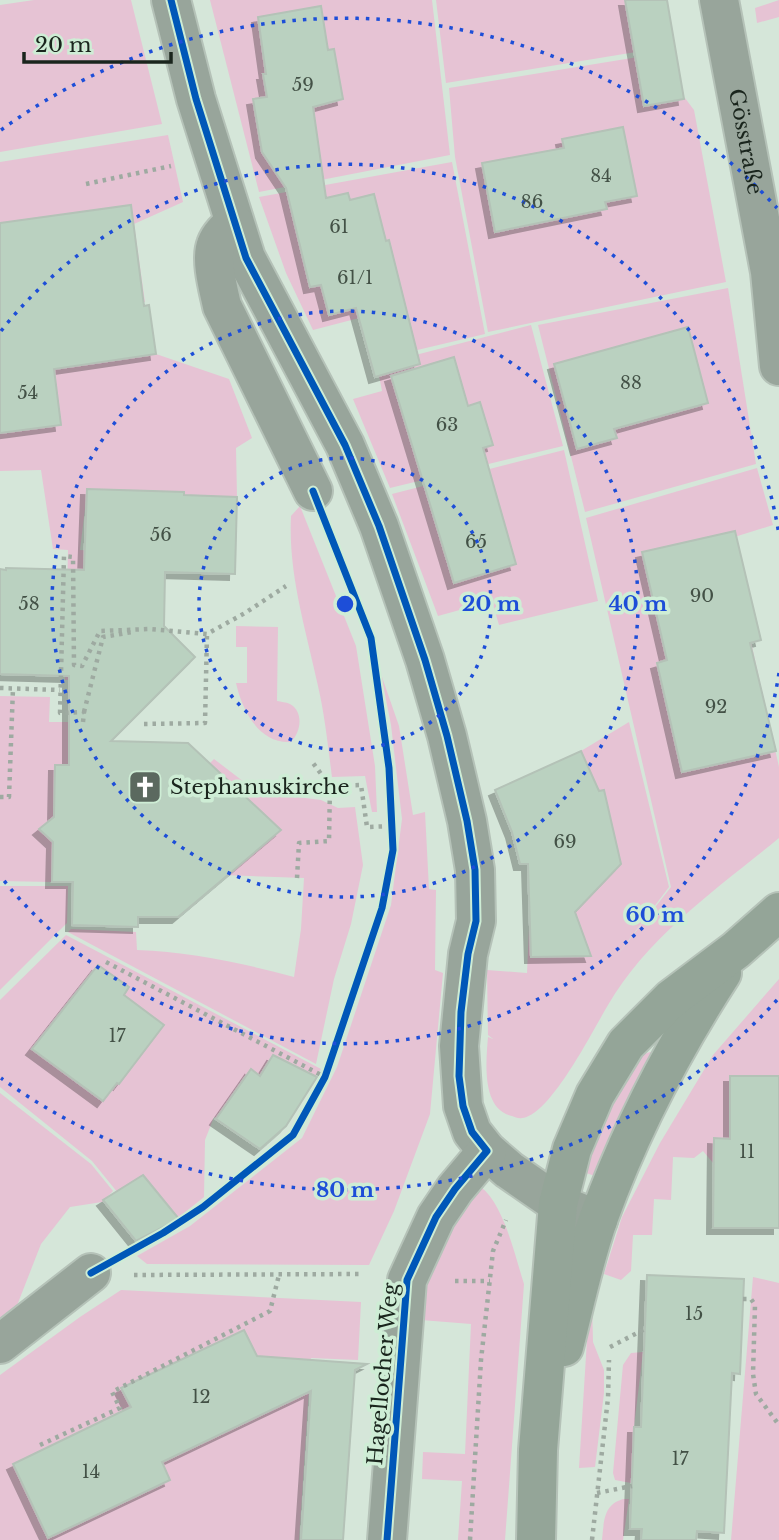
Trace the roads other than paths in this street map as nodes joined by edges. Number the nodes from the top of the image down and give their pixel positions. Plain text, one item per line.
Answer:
1 (171, 0) edge
2 (719, 0) edge
3 (234, 223) junction
4 (775, 270) edge
5 (779, 366) edge
6 (313, 491) dead end
7 (779, 912) edge
8 (736, 950) junction
9 (487, 1151) junction
10 (558, 1204) junction
11 (598, 1220) junction
12 (91, 1273) dead end
13 (0, 1344) edge
14 (538, 1450) junction
15 (387, 1540) edge
16 (513, 1540) edge
17 (536, 1540) edge

1 - 3 street
2 - 4 street, Gösstraße
3 - 6 street
3 - 9 street
4 - 5 street, Gösstraße
7 - 8 street
8 - 10 street
8 - 11 street
9 - 10 street
9 - 15 street, Hagellocher Weg
10 - 11 street
10 - 14 street
11 - 14 street
12 - 13 street
14 - 16 street
14 - 17 street

